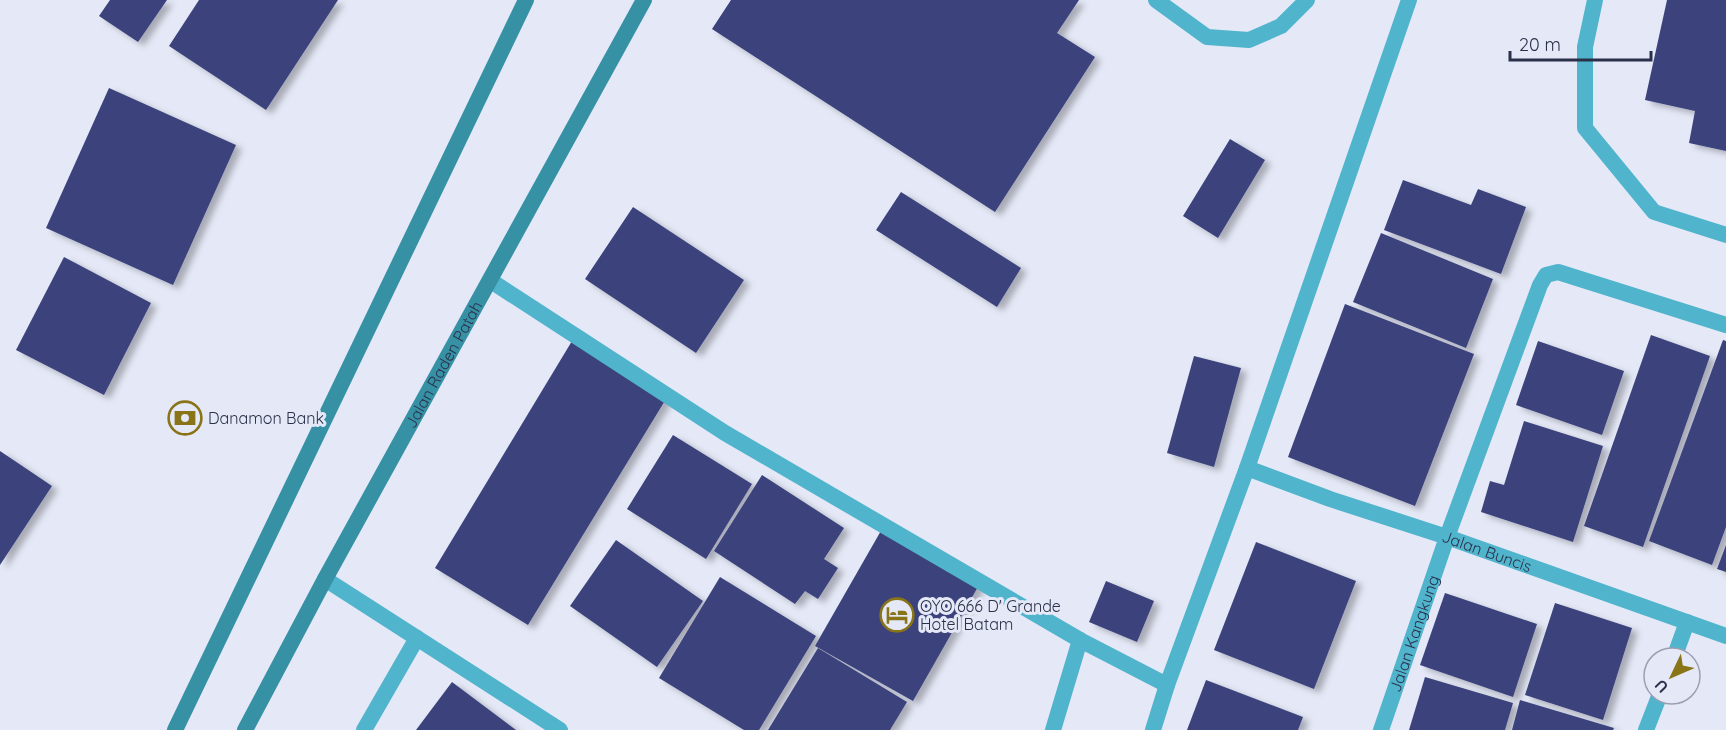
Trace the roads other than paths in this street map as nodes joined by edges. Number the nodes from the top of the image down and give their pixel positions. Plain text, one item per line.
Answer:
1 (526, 0) edge
2 (644, 0) edge
3 (1156, 0) edge
4 (1307, 0) edge
5 (1409, 0) edge
6 (1595, 0) edge
7 (1726, 235) edge
8 (491, 281) junction
9 (1726, 325) edge
10 (1248, 468) junction
11 (1447, 537) junction
12 (325, 579) junction
13 (1687, 622) junction
14 (1726, 636) edge
15 (417, 638) junction
16 (1080, 640) junction
17 (1678, 646) edge
18 (1167, 685) junction
19 (1655, 706) edge
20 (175, 730) edge
21 (245, 730) edge
22 (364, 730) edge
23 (560, 730) edge
24 (1053, 730) edge
25 (1153, 730) edge
26 (1381, 730) edge
27 (1646, 730) edge

1 - 20 main road
2 - 8 main road, Jalan Raden Patah
3 - 4 street
5 - 10 street
6 - 7 street
8 - 12 main road, Jalan Raden Patah
8 - 16 street
9 - 11 street, Jalan Kangkung
10 - 11 street, Jalan Buncis
10 - 18 street
11 - 13 street, Jalan Buncis
11 - 26 street, Jalan Kangkung
12 - 15 street
12 - 21 main road, Jalan Raden Patah
13 - 14 street, Jalan Buncis
13 - 17 street
15 - 22 street
15 - 23 street
16 - 18 street
16 - 24 street
18 - 25 street
19 - 27 street

